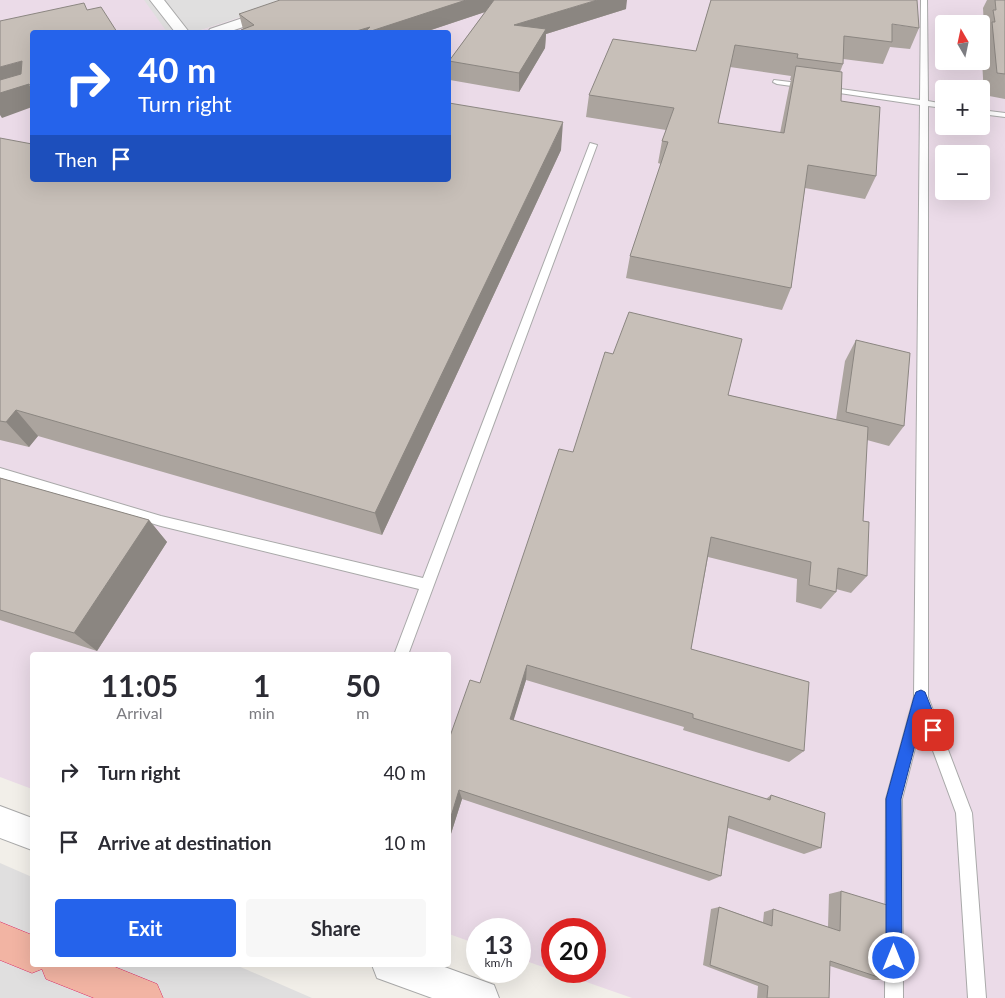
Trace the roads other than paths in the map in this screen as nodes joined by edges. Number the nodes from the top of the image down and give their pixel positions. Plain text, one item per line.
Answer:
1 (157, 0) edge
2 (310, 0) edge
3 (924, 0) edge
4 (180, 30) edge
5 (221, 30) edge
6 (776, 82) dead end
7 (924, 103) junction
8 (935, 105) edge
9 (990, 113) edge
10 (1005, 115) edge
11 (593, 145) dead end
12 (0, 473) edge
13 (428, 585) junction
14 (402, 652) edge
15 (921, 697) junction
16 (0, 822) edge
17 (30, 833) edge
18 (0, 941) edge
19 (30, 953) edge
20 (65, 967) edge
21 (396, 967) edge
22 (143, 998) edge
23 (481, 998) edge
24 (894, 998) edge
25 (977, 998) edge

1 - 4 street
2 - 5 street
3 - 7 lane
6 - 7 lane
7 - 8 lane
7 - 15 lane
9 - 10 lane
11 - 13 lane
12 - 13 lane
13 - 14 lane
15 - 24 lane
15 - 25 lane
16 - 17 street
18 - 19 highway
20 - 22 highway
21 - 23 street

